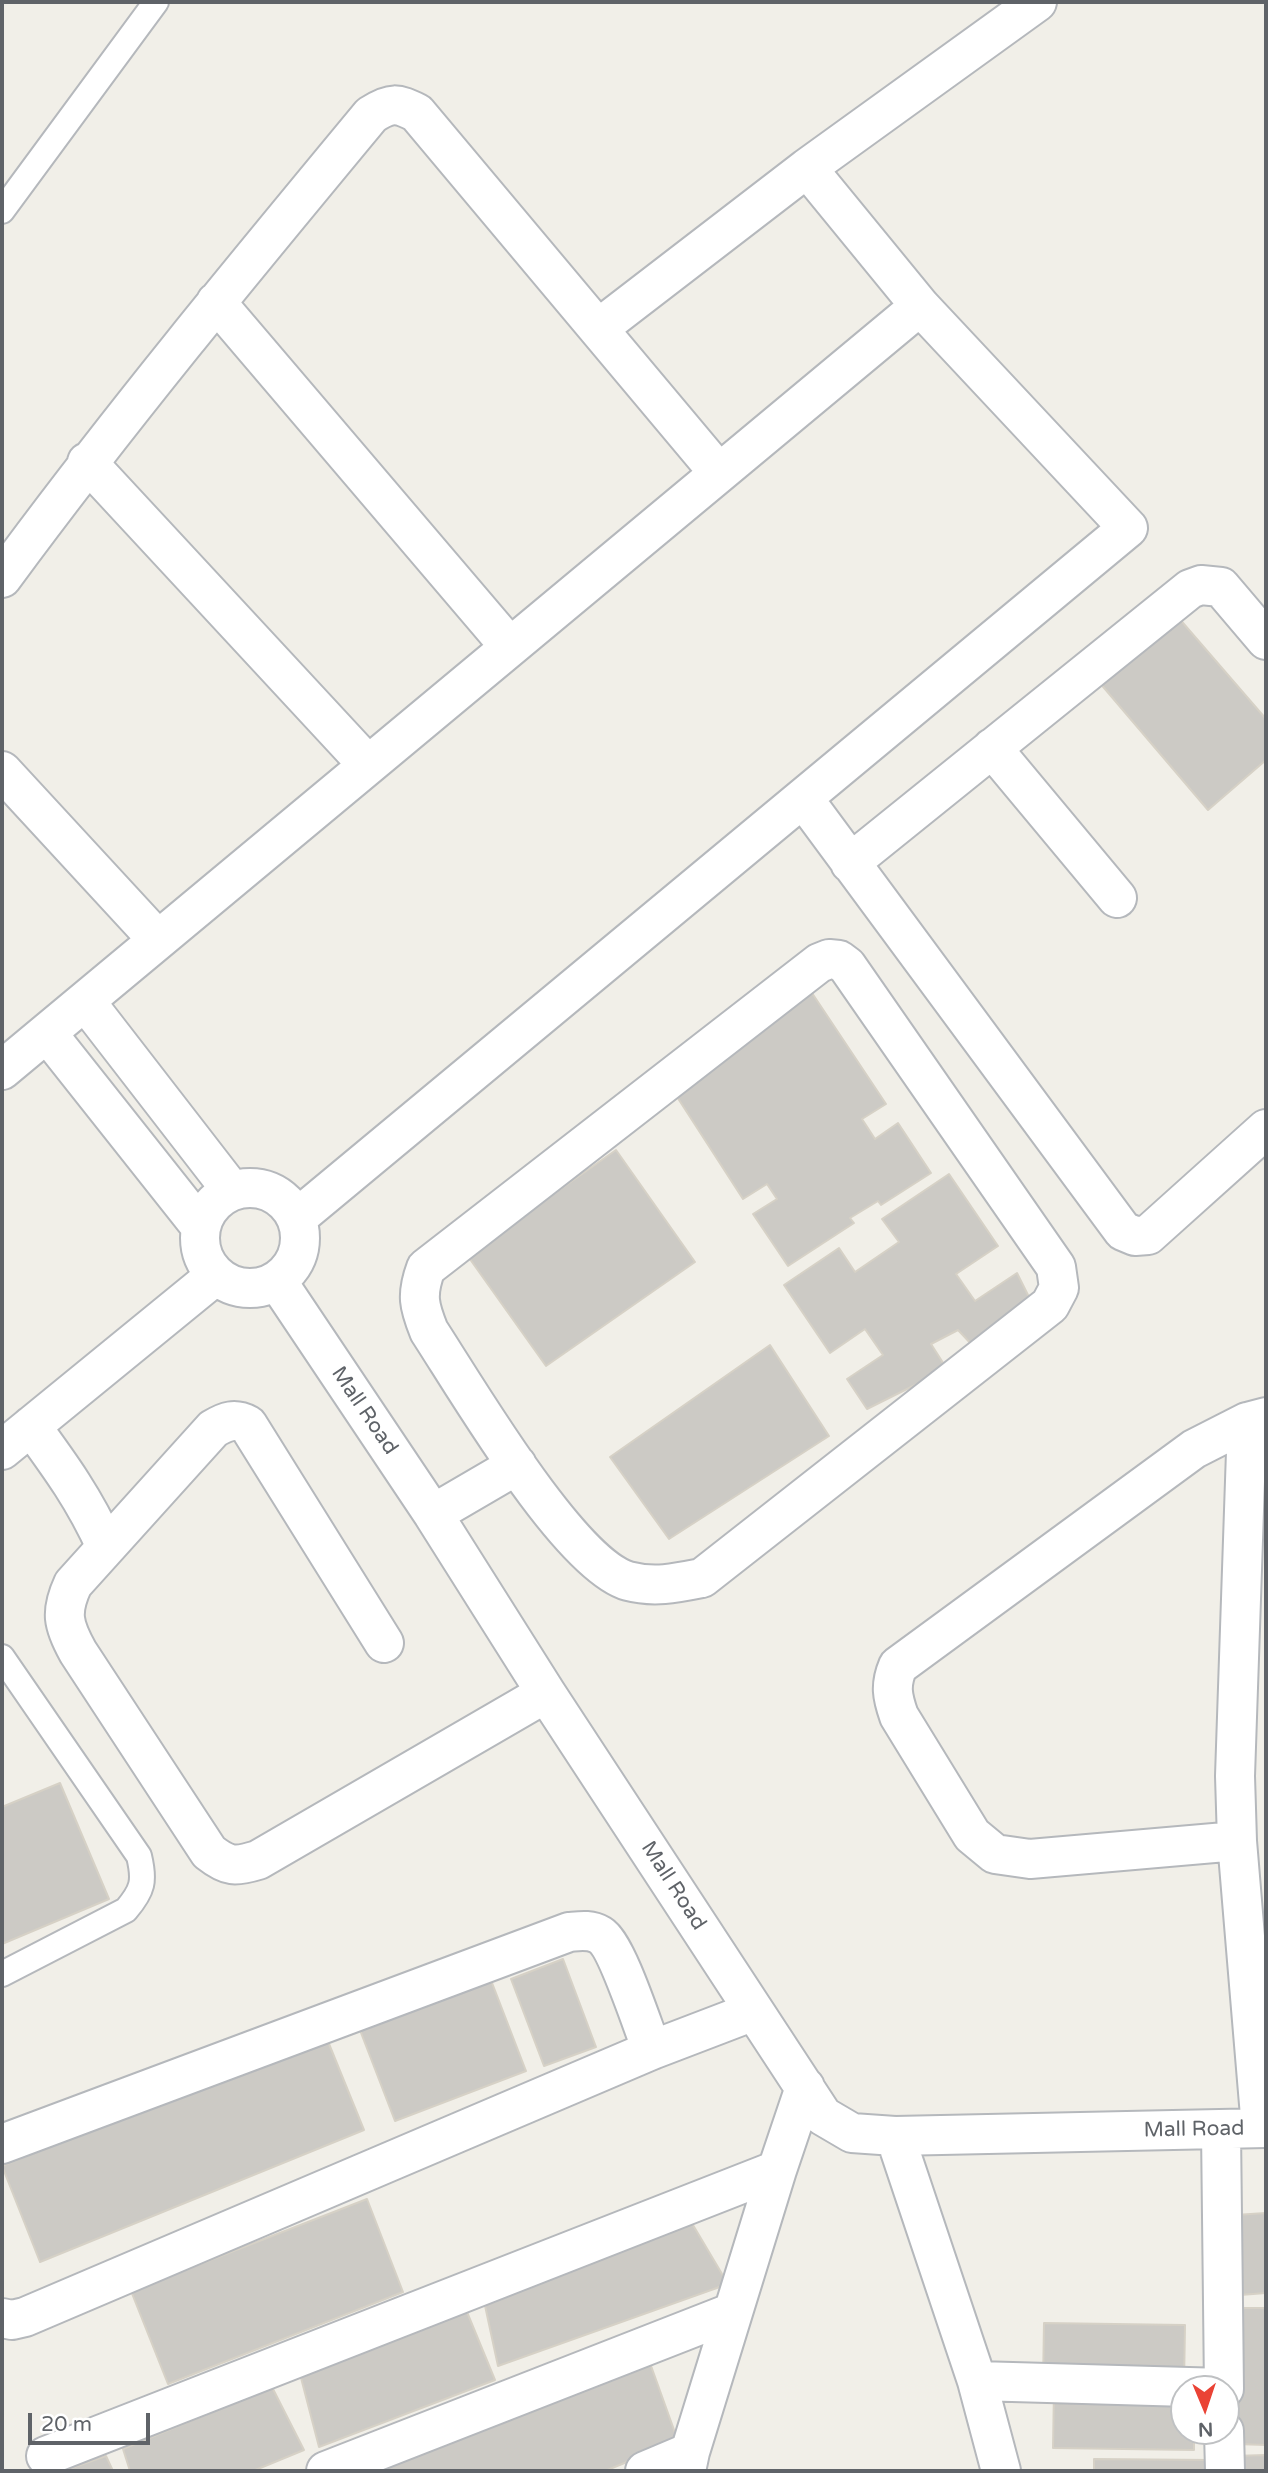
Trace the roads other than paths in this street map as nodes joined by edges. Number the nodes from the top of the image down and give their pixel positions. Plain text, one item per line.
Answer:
1 (156, 2) edge
2 (1037, 2) edge
3 (807, 168) junction
4 (2, 211) edge
5 (216, 302) junction
6 (920, 306) junction
7 (599, 328) junction
8 (87, 462) junction
9 (719, 473) junction
10 (2, 578) edge
11 (1266, 640) edge
12 (510, 647) junction
13 (992, 748) junction
14 (369, 765) junction
15 (2, 771) edge
16 (803, 798) junction
17 (850, 863) junction
18 (1117, 898) dead end
19 (158, 940) junction
20 (85, 1001) junction
21 (47, 1033) junction
22 (2, 1070) edge
23 (1266, 1129) edge
24 (232, 1191) junction
25 (297, 1218) junction
26 (200, 1226) junction
27 (215, 1276) junction
28 (277, 1281) junction
29 (1256, 1420) edge
30 (31, 1426) junction
31 (2, 1450) edge
32 (517, 1465) junction
33 (433, 1514) junction
34 (106, 1547) junction
35 (384, 1643) dead end
36 (2, 1657) edge
37 (546, 1693) junction
38 (1251, 1776) edge
39 (1237, 1841) junction
40 (2, 1974) edge
41 (754, 2011) junction
42 (652, 2050) junction
43 (805, 2087) junction
44 (1264, 2128) edge
45 (1221, 2130) junction
46 (895, 2136) junction
47 (2, 2144) edge
48 (777, 2170) junction
49 (733, 2312) junction
50 (2, 2318) edge
51 (1224, 2375) edge
52 (977, 2381) junction
53 (1170, 2386) edge
54 (1224, 2445) edge
55 (46, 2456) dead end
56 (688, 2462) edge
57 (326, 2471) edge
58 (645, 2471) edge
59 (1001, 2471) edge
60 (1225, 2471) edge

1 - 4 lane
2 - 3 street
3 - 6 street
3 - 7 street
5 - 7 street
5 - 8 street
5 - 12 street
6 - 9 street
6 - 16 street
7 - 9 street
8 - 10 street
8 - 14 street
9 - 12 street
11 - 13 street
12 - 14 street
13 - 17 street
13 - 18 street
14 - 19 street
15 - 19 street
16 - 17 street
16 - 25 street
17 - 23 street
19 - 20 street
20 - 21 street
20 - 24 street
21 - 22 street
21 - 26 street
24 - 25 street
24 - 26 street
25 - 28 street
26 - 27 street
27 - 28 street
27 - 30 street
28 - 33 street, Mall Road
29 - 38 street
29 - 39 street
30 - 31 street
30 - 34 street
32 - 32 street
32 - 33 street
33 - 37 street, Mall Road
34 - 35 street
34 - 37 street
36 - 40 lane
37 - 41 street, Mall Road
38 - 39 street
39 - 44 street
41 - 42 street
41 - 43 street, Mall Road
42 - 47 street
42 - 50 street
43 - 46 street, Mall Road
43 - 48 street
44 - 45 street, Mall Road
45 - 46 street, Mall Road
45 - 51 street
46 - 52 street
48 - 49 street
48 - 55 street
49 - 56 street
49 - 57 street
52 - 53 street
52 - 59 street
54 - 60 street
56 - 58 street

